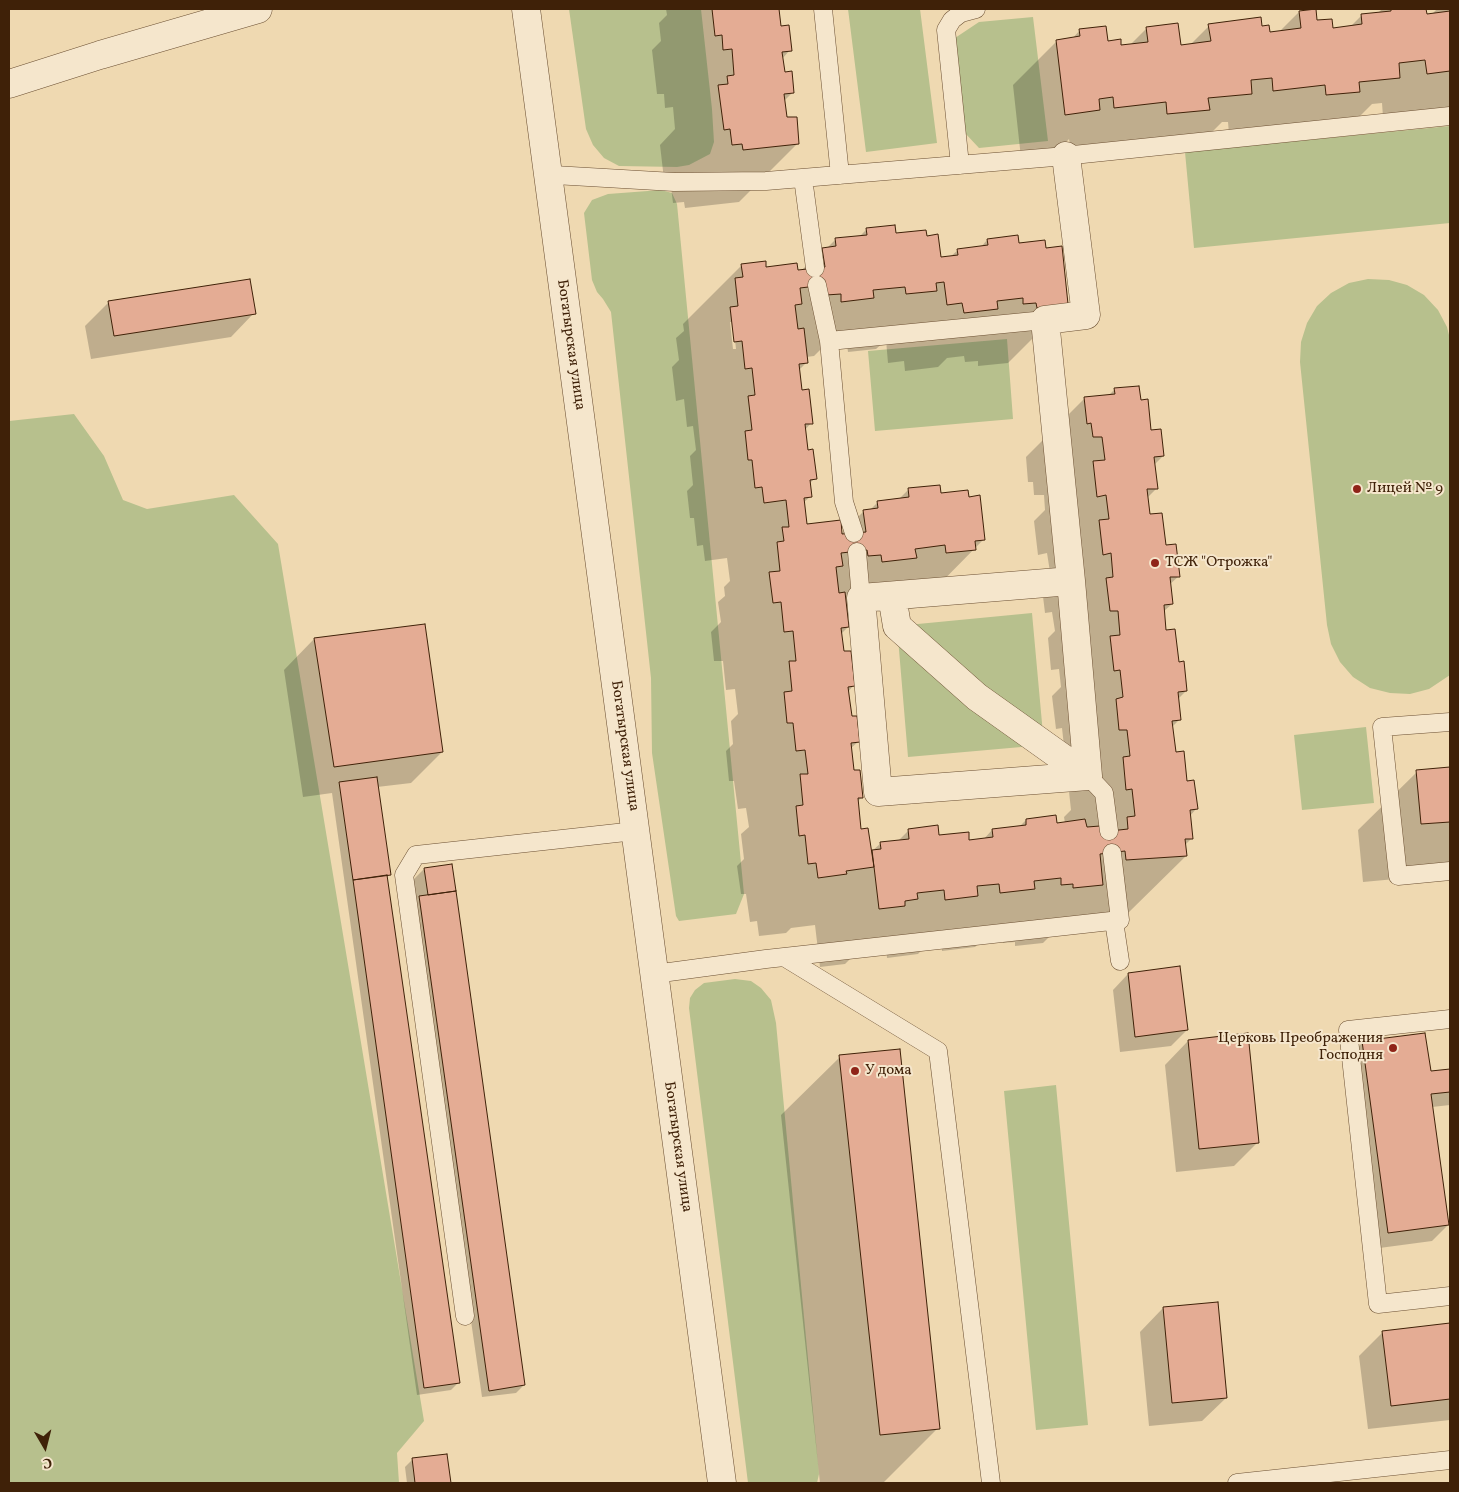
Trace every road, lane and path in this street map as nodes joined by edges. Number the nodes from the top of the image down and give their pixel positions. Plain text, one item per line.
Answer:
1 (258, 9) edge
2 (526, 9) edge
3 (823, 9) edge
4 (976, 9) edge
5 (9, 84) edge
6 (1450, 116) edge
7 (1066, 156) junction
8 (960, 165) junction
9 (554, 175) dead end
10 (840, 175) junction
11 (803, 178) junction
12 (1045, 320) junction
13 (829, 341) junction
14 (854, 533) dead end
15 (857, 552) dead end
16 (1071, 581) junction
17 (892, 596) junction
18 (861, 598) junction
19 (1450, 722) edge
20 (1088, 776) junction
21 (635, 831) junction
22 (1109, 831) dead end
23 (1112, 853) dead end
24 (1450, 871) edge
25 (1114, 921) junction
26 (784, 957) junction
27 (1120, 961) dead end
28 (654, 974) junction
29 (1450, 1019) edge
30 (1450, 1296) edge
31 (465, 1316) dead end
32 (1450, 1460) edge
33 (722, 1483) edge
34 (991, 1483) edge
35 (1237, 1483) edge

1 - 5 street
2 - 21 street, Богатырская улица
3 - 10 lane
4 - 8 lane
6 - 7 lane
7 - 8 lane
7 - 12 street
8 - 10 lane
9 - 11 lane
10 - 11 lane
11 - 13 lane
12 - 13 lane
12 - 16 street
13 - 14 lane
15 - 18 lane
16 - 17 street
16 - 20 street
17 - 18 street
17 - 20 street
18 - 20 street
19 - 24 lane
20 - 22 lane
21 - 28 street, Богатырская улица
21 - 31 lane
23 - 25 lane
25 - 26 lane
25 - 27 lane
26 - 28 lane
26 - 34 lane
28 - 33 street, Богатырская улица
29 - 30 lane
32 - 35 lane

